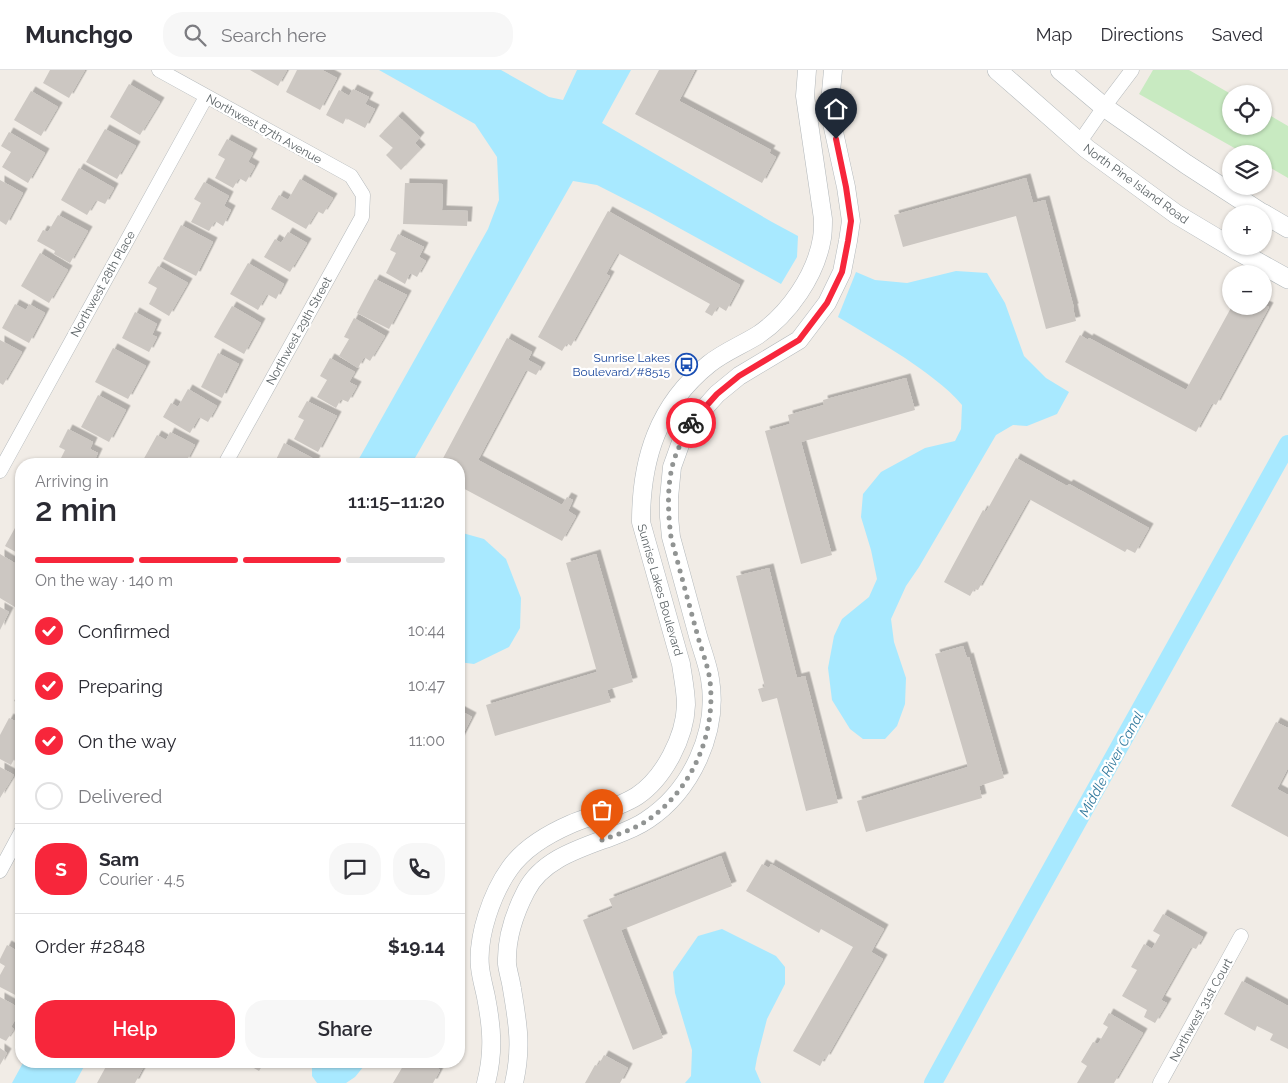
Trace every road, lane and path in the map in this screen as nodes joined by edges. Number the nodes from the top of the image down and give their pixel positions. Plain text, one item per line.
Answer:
1 (159, 70) edge
2 (807, 70) edge
3 (833, 70) edge
4 (997, 70) edge
5 (1060, 70) edge
6 (1132, 70) edge
7 (206, 97) junction
8 (1104, 107) junction
9 (1079, 143) junction
10 (362, 194) joint
11 (1249, 205) edge
12 (1272, 219) edge
13 (1288, 228) edge
14 (1288, 278) edge
15 (228, 458) edge
16 (0, 471) edge
17 (15, 843) edge
18 (0, 871) edge
19 (1241, 936) dead end
20 (486, 1083) edge
21 (514, 1083) edge
22 (1160, 1083) edge

1 - 7 street, Northwest 87th Avenue
2 - 20 street, Sunrise Lakes Boulevard
3 - 21 street, Sunrise Lakes Boulevard
4 - 9 main road, North Pine Island Road
5 - 8 main road
6 - 8 street
7 - 10 street, Northwest 87th Avenue
7 - 16 street, Northwest 28th Place
8 - 9 street
8 - 11 main road
9 - 14 main road, North Pine Island Road
10 - 15 street, Northwest 29th Street
12 - 13 main road
17 - 18 street
19 - 22 street, Northwest 31st Court

